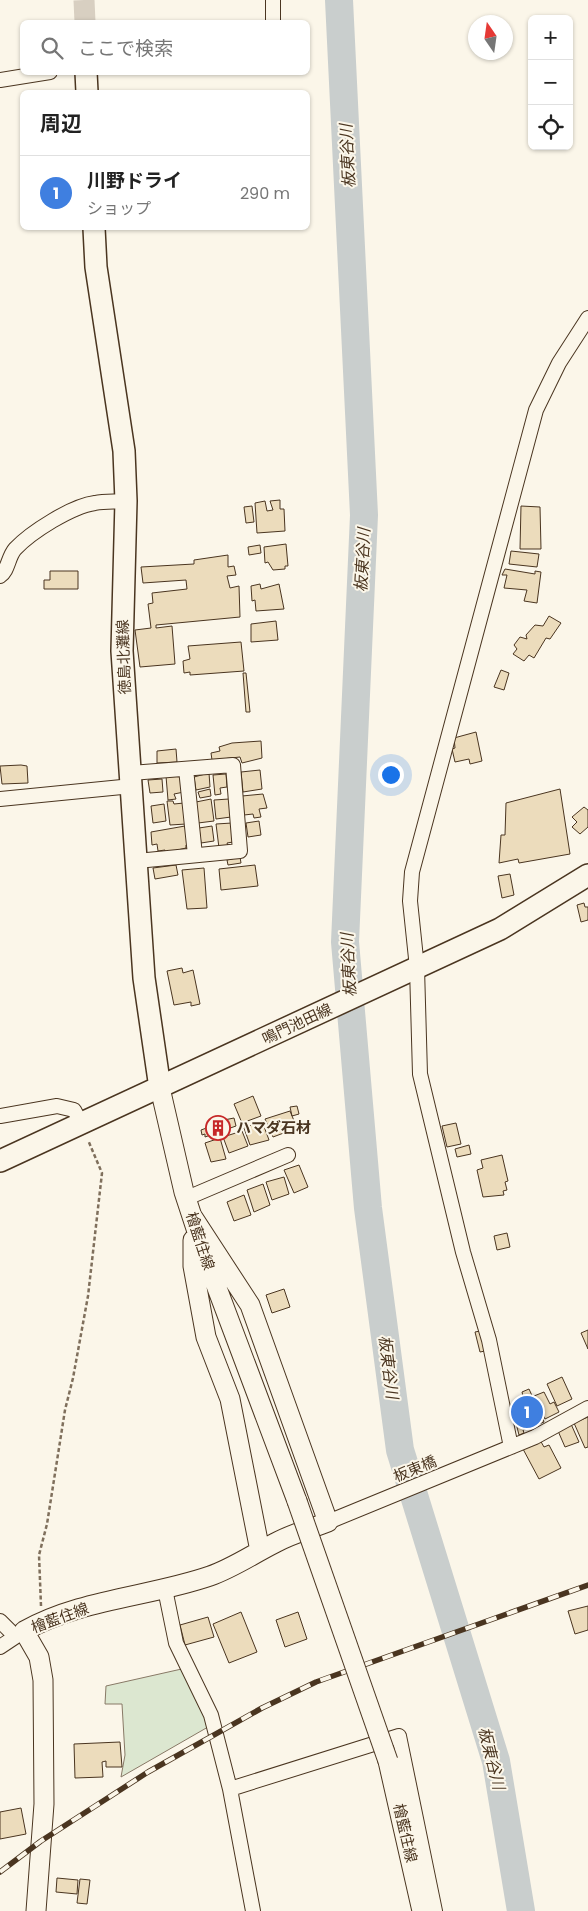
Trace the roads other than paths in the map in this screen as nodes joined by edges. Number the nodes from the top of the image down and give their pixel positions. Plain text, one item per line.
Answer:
1 (273, 0) edge
2 (273, 20) edge
3 (31, 75) edge
4 (86, 75) edge
5 (0, 80) edge
6 (87, 90) edge
7 (94, 230) edge
8 (588, 318) edge
9 (126, 501) junction
10 (0, 576) edge
11 (186, 769) junction
12 (132, 780) junction
13 (0, 799) edge
14 (195, 856) junction
15 (137, 861) junction
16 (588, 874) edge
17 (411, 971) junction
18 (160, 1088) junction
19 (0, 1116) edge
20 (82, 1125) junction
21 (288, 1155) dead end
22 (0, 1161) edge
23 (186, 1198) junction
24 (192, 1216) junction
25 (588, 1408) edge
26 (506, 1449) junction
27 (334, 1519) junction
28 (260, 1551) junction
29 (165, 1589) junction
30 (0, 1622) edge
31 (20, 1634) junction
32 (0, 1647) edge
33 (230, 1789) junction
34 (36, 1911) edge
35 (253, 1911) edge
36 (422, 1911) edge
37 (435, 1911) edge

1 - 2 street
3 - 5 street
4 - 6 main road
7 - 9 main road, 徳島北灘線
8 - 17 street
9 - 10 street
9 - 12 main road, 徳島北灘線
11 - 12 street
11 - 14 street
11 - 14 street
12 - 13 street
12 - 15 main road, 徳島北灘線
14 - 15 street
15 - 18 main road, 徳島北灘線
16 - 17 main road, 鳴門池田線
17 - 18 main road, 鳴門池田線
17 - 26 street
18 - 20 main road, 鳴門池田線
18 - 23 main road, 檜藍住線
19 - 20 street
20 - 22 main road, 鳴門池田線
21 - 23 street
23 - 24 main road, 檜藍住線
24 - 27 main road
24 - 28 main road
24 - 36 main road, 檜藍住線, bridge
25 - 26 street, 板東橋
26 - 27 street, 板東橋
27 - 28 main road, 檜藍住線
28 - 29 main road, 檜藍住線
29 - 31 main road, 檜藍住線
29 - 33 street
30 - 31 street
31 - 32 street
31 - 34 main road, 檜藍住線
33 - 35 street
33 - 37 street

